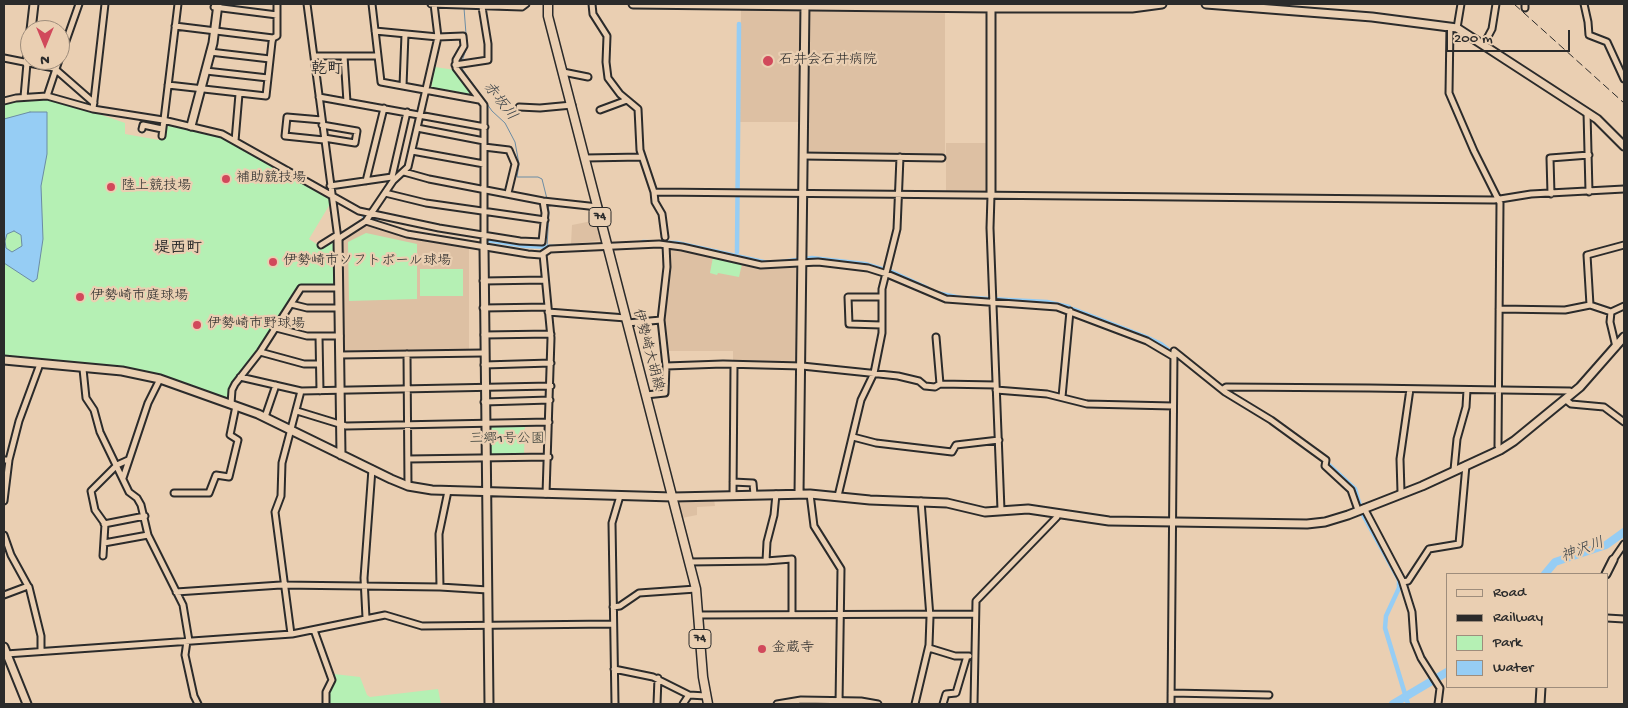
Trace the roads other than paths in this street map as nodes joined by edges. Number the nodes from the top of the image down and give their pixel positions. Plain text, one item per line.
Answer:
1 (34, 4) edge
2 (79, 4) edge
3 (105, 4) edge
4 (178, 4) edge
5 (277, 4) edge
6 (307, 4) edge
7 (372, 4) edge
8 (433, 4) edge
9 (526, 4) edge
10 (548, 4) edge
11 (592, 4) edge
12 (632, 4) edge
13 (805, 4) edge
14 (1162, 4) edge
15 (1206, 4) edge
16 (1461, 4) edge
17 (1496, 4) edge
18 (1584, 4) edge
19 (900, 5) edge
20 (1222, 5) edge
21 (216, 6) edge
22 (991, 6) edge
23 (482, 7) junction
24 (277, 15) junction
25 (32, 20) edge
26 (175, 26) junction
27 (1454, 27) junction
28 (70, 30) edge
29 (213, 31) junction
30 (375, 31) junction
31 (405, 34) junction
32 (438, 37) junction
33 (273, 38) junction
34 (1484, 44) junction
35 (210, 52) junction
36 (314, 56) junction
37 (344, 56) junction
38 (378, 56) junction
39 (4, 58) edge
40 (270, 59) junction
41 (20, 61) edge
42 (455, 65) junction
43 (26, 70) edge
44 (56, 70) joint
45 (206, 71) junction
46 (563, 72) junction
47 (588, 77) dead end
48 (268, 78) junction
49 (1624, 79) edge
50 (168, 85) junction
51 (403, 86) junction
52 (200, 89) junction
53 (426, 90) junction
54 (240, 94) junction
55 (48, 96) junction
56 (24, 97) junction
57 (319, 97) junction
58 (479, 100) junction
59 (627, 100) junction
60 (4, 101) edge
61 (347, 102) junction
62 (572, 105) junction
63 (94, 106) junction
64 (519, 107) dead end
65 (384, 108) junction
66 (600, 110) dead end
67 (407, 112) junction
68 (1587, 112) junction
69 (420, 115) junction
70 (163, 120) junction
71 (322, 122) junction
72 (189, 126) junction
73 (484, 127) junction
74 (418, 128) junction
75 (142, 129) dead end
76 (162, 129) junction
77 (162, 136) dead end
78 (324, 139) junction
79 (235, 141) junction
80 (484, 144) junction
81 (1624, 146) edge
82 (412, 151) junction
83 (1589, 155) junction
84 (803, 156) junction
85 (642, 157) junction
86 (900, 157) junction
87 (586, 158) junction
88 (942, 158) dead end
89 (484, 164) junction
90 (404, 172) junction
91 (366, 181) junction
92 (330, 186) junction
93 (484, 188) junction
94 (1624, 189) edge
95 (654, 192) junction
96 (1588, 192) junction
97 (385, 193) junction
98 (508, 193) junction
99 (803, 193) junction
100 (1551, 194) junction
101 (900, 195) junction
102 (991, 195) junction
103 (331, 196) junction
104 (1499, 199) junction
105 (543, 201) junction
106 (598, 207) junction
107 (484, 212) junction
108 (371, 214) junction
109 (545, 220) junction
110 (366, 221) junction
111 (484, 236) junction
112 (338, 237) junction
113 (665, 237) dead end
114 (321, 245) dead end
115 (666, 245) junction
116 (1624, 245) edge
117 (484, 247) junction
118 (608, 247) junction
119 (543, 254) junction
120 (801, 260) junction
121 (886, 274) junction
122 (545, 280) junction
123 (483, 281) junction
124 (338, 288) junction
125 (882, 297) junction
126 (993, 303) junction
127 (291, 304) junction
128 (1590, 305) junction
129 (1624, 306) edge
130 (339, 308) junction
131 (483, 308) junction
132 (1500, 309) junction
133 (548, 310) junction
134 (1070, 311) junction
135 (1610, 312) junction
136 (627, 320) junction
137 (661, 320) junction
138 (881, 325) junction
139 (276, 328) junction
140 (551, 334) junction
141 (483, 335) junction
142 (319, 336) junction
143 (340, 336) junction
144 (1624, 337) edge
145 (936, 338) dead end
146 (1616, 346) junction
147 (260, 352) junction
148 (484, 352) junction
149 (407, 354) junction
150 (340, 355) junction
151 (1174, 355) junction
152 (4, 360) edge
153 (551, 363) junction
154 (40, 364) junction
155 (319, 364) junction
156 (484, 365) junction
157 (666, 366) junction
158 (734, 366) junction
159 (800, 366) junction
160 (82, 369) junction
161 (874, 373) junction
162 (240, 377) junction
163 (160, 379) junction
164 (940, 384) junction
165 (276, 385) junction
166 (551, 386) junction
167 (484, 387) junction
168 (996, 388) junction
169 (407, 389) junction
170 (1410, 389) junction
171 (341, 390) junction
172 (1223, 390) junction
173 (1467, 390) junction
174 (1498, 390) junction
175 (302, 391) junction
176 (320, 391) junction
177 (1573, 393) junction
178 (646, 395) junction
179 (1062, 397) junction
180 (550, 400) junction
181 (1566, 400) junction
182 (484, 402) junction
183 (234, 405) junction
184 (1174, 406) junction
185 (297, 411) junction
186 (266, 417) junction
187 (549, 422) junction
188 (1624, 422) edge
189 (485, 423) junction
190 (407, 424) junction
191 (341, 425) junction
192 (292, 430) junction
193 (853, 437) junction
194 (999, 440) junction
195 (1500, 450) junction
196 (341, 454) junction
197 (548, 457) junction
198 (486, 458) junction
199 (408, 459) junction
200 (7, 460) edge
201 (128, 460) junction
202 (1466, 465) junction
203 (117, 466) junction
204 (372, 469) junction
205 (1454, 470) junction
206 (123, 478) junction
207 (733, 482) junction
208 (408, 486) junction
209 (448, 491) junction
210 (174, 492) dead end
211 (486, 492) junction
212 (1401, 492) junction
213 (546, 494) junction
214 (776, 494) junction
215 (799, 494) junction
216 (810, 494) junction
217 (754, 495) junction
218 (620, 496) junction
219 (733, 496) junction
220 (838, 496) junction
221 (673, 497) junction
222 (4, 501) edge
223 (921, 501) junction
224 (1361, 509) junction
225 (1001, 510) junction
226 (1058, 513) junction
227 (145, 516) junction
228 (1172, 522) junction
229 (104, 524) junction
230 (4, 535) edge
231 (148, 535) junction
232 (104, 543) junction
233 (1624, 544) edge
234 (103, 556) dead end
235 (1613, 560) joint
236 (766, 561) junction
237 (689, 562) junction
238 (1606, 573) edge
239 (1403, 582) junction
240 (284, 585) junction
241 (28, 586) junction
242 (364, 586) junction
243 (440, 587) junction
244 (696, 589) junction
245 (488, 590) junction
246 (176, 592) junction
247 (4, 595) edge
248 (613, 607) junction
249 (840, 613) junction
250 (792, 614) junction
251 (930, 614) junction
252 (975, 614) junction
253 (699, 615) junction
254 (366, 618) junction
255 (1608, 618) edge
256 (1624, 619) edge
257 (613, 624) junction
258 (488, 625) junction
259 (314, 630) junction
260 (291, 634) junction
261 (188, 641) junction
262 (929, 648) junction
263 (5, 650) edge
264 (41, 650) junction
265 (967, 656) junction
266 (975, 657) junction
267 (614, 669) junction
268 (658, 678) junction
269 (1541, 688) edge
270 (1171, 693) junction
271 (689, 695) junction
272 (1269, 695) dead end
273 (706, 696) junction
274 (813, 702) edge
275 (839, 702) edge
276 (27, 704) edge
277 (198, 704) edge
278 (326, 704) edge
279 (489, 704) edge
280 (615, 704) edge
281 (657, 704) edge
282 (683, 704) edge
283 (708, 704) edge
284 (777, 704) edge
285 (878, 704) edge
286 (916, 704) edge
287 (943, 704) edge
288 (974, 704) edge
289 (1171, 704) edge
290 (1438, 704) edge
291 (1540, 704) edge

1 - 25 street
2 - 28 street
3 - 63 street
4 - 26 street
5 - 24 street
6 - 36 street
7 - 30 street
8 - 23 street
8 - 32 street
9 - 23 street
10 - 46 main road, 伊勢崎大胡線 / 74
11 - 59 street
12 - 13 street
13 - 19 street
13 - 84 street
14 - 22 street
15 - 20 street
16 - 27 street
17 - 34 street
18 - 49 street
19 - 22 street
20 - 27 street
21 - 24 street
21 - 29 street
22 - 102 street
23 - 42 street
24 - 33 street
26 - 29 street
26 - 50 street
27 - 34 street
27 - 104 street
29 - 33 street
29 - 35 street
29 - 52 street
30 - 31 street
30 - 38 street
31 - 32 street
31 - 51 street
32 - 42 street
32 - 53 street
33 - 40 street
34 - 68 street
35 - 40 street
35 - 45 street
36 - 37 street
36 - 57 street
37 - 38 street
37 - 61 street
38 - 51 street
39 - 41 street
40 - 48 street
42 - 58 street
43 - 56 street
44 - 55 street
44 - 63 street
45 - 48 street
45 - 52 street
46 - 47 street
46 - 62 main road, 伊勢崎大胡線 / 74
48 - 54 street
50 - 52 street
50 - 70 street
51 - 53 street
52 - 54 street
52 - 72 street
53 - 58 street
53 - 69 street
54 - 79 street
55 - 56 street
55 - 63 street
56 - 60 street
57 - 61 street
57 - 71 street
58 - 73 street
59 - 66 street
59 - 85 street
61 - 65 street
62 - 64 street
62 - 87 main road, 伊勢崎大胡線 / 74
63 - 70 street
65 - 67 street
65 - 91 street
67 - 69 street
67 - 91 street
68 - 81 street
68 - 83 street
69 - 73 street
69 - 74 street
70 - 72 street
70 - 76 street
71 - 78 street
71 - 78 street
71 - 78 street
72 - 79 street
73 - 80 street
74 - 80 street
74 - 82 street
75 - 76 street
76 - 77 street
78 - 92 street
79 - 103 street
80 - 89 street
80 - 98 street
82 - 89 street
82 - 90 street
83 - 96 street
83 - 100 street
84 - 86 street
84 - 99 street
85 - 87 street
85 - 95 street
86 - 88 street
86 - 101 street
87 - 106 main road, 伊勢崎大胡線 / 74
89 - 93 street
90 - 93 street
90 - 97 street
91 - 92 street
92 - 103 street
93 - 98 street
93 - 107 street
94 - 96 street
95 - 99 street
95 - 113 street
96 - 100 street
97 - 107 street
97 - 108 street
98 - 105 street
99 - 101 street
99 - 120 street
100 - 104 street
101 - 102 street
101 - 121 street
102 - 104 street
102 - 126 street
103 - 108 street
103 - 112 street
104 - 132 street
105 - 106 street
105 - 109 street
106 - 118 main road, 伊勢崎大胡線 / 74
107 - 109 street
107 - 111 street
108 - 110 street
108 - 111 street
109 - 111 street
110 - 112 street
110 - 117 street
111 - 117 street
112 - 114 street
112 - 124 street
115 - 118 street
115 - 120 street
115 - 137 street
116 - 128 street
117 - 119 street
117 - 123 street
118 - 119 street
118 - 136 main road, 伊勢崎大胡線 / 74
119 - 122 street
120 - 121 street
120 - 159 street
121 - 125 street
121 - 126 street
122 - 123 street
122 - 133 street
123 - 131 street
124 - 127 street
124 - 130 street
125 - 138 street
125 - 138 street
126 - 134 street
126 - 168 street
127 - 130 street
127 - 139 street
128 - 132 street
128 - 135 street
129 - 135 street
130 - 143 street
131 - 133 street
131 - 141 street
132 - 174 street
133 - 136 street
133 - 140 street
134 - 151 street
134 - 179 street
135 - 146 street
136 - 137 street
136 - 178 main road, 伊勢崎大胡線 / 74
137 - 157 street
138 - 161 street
139 - 142 street
139 - 147 street
140 - 141 street
140 - 153 street
141 - 148 street
142 - 143 street
142 - 155 street
143 - 150 street
144 - 146 street
145 - 164 street
146 - 177 street
147 - 155 street
147 - 162 street
148 - 149 street
148 - 156 street
149 - 150 street
149 - 169 street
150 - 171 street
151 - 172 street
151 - 184 street
152 - 154 street
153 - 156 street
153 - 166 street
154 - 160 street
154 - 200 street
155 - 176 street
156 - 167 street
157 - 158 street
157 - 178 street
158 - 159 street
158 - 207 street
159 - 161 street
159 - 215 street
160 - 163 street
160 - 203 street
161 - 164 street
161 - 193 street
162 - 165 street
162 - 183 street
163 - 183 street
163 - 201 street
164 - 168 street
165 - 175 street
165 - 186 street
166 - 167 street
166 - 180 street
167 - 169 street
167 - 182 street
168 - 179 street
168 - 194 street
169 - 171 street
169 - 190 street
170 - 172 street
170 - 173 street
170 - 212 street
171 - 176 street
171 - 191 street
172 - 224 street
173 - 174 street
173 - 205 street
174 - 177 street
174 - 195 street
175 - 176 street
175 - 185 street
177 - 181 street
178 - 221 main road, 伊勢崎大胡線 / 74
179 - 184 street
180 - 182 street
180 - 187 street
181 - 188 street
181 - 195 street
182 - 189 street
183 - 186 street
183 - 210 street
184 - 228 street
185 - 191 street
185 - 192 street
186 - 192 street
187 - 189 street
187 - 197 street
189 - 190 street
189 - 198 street
190 - 191 street
190 - 199 street
191 - 196 street
192 - 196 street
192 - 240 street
193 - 194 street
193 - 220 street
194 - 225 street
195 - 202 street
196 - 204 street
197 - 198 street
197 - 213 street
198 - 199 street
198 - 211 street
199 - 208 street
200 - 222 street
201 - 203 street
201 - 206 street
202 - 205 street
202 - 239 street
203 - 206 street
203 - 229 street
204 - 208 street
204 - 242 street
205 - 212 street
206 - 227 street
207 - 217 street
207 - 219 street
208 - 209 street
209 - 211 street
209 - 243 street
211 - 213 street
211 - 245 street
212 - 224 street
213 - 218 street
214 - 215 street
214 - 217 street
214 - 236 street
215 - 216 street
216 - 220 street
216 - 249 street
217 - 219 street
218 - 221 street
218 - 248 street
219 - 221 street
220 - 223 street
221 - 237 main road, 伊勢崎大胡線 / 74
223 - 225 street
223 - 251 street
224 - 228 street
224 - 239 street
225 - 226 street
226 - 228 street
226 - 252 street
227 - 229 street
227 - 231 street
228 - 270 street
229 - 232 street
230 - 241 street
231 - 232 street
231 - 246 street
232 - 234 street
233 - 235 street
235 - 238 street
236 - 237 street
236 - 250 street
237 - 244 main road, 伊勢崎大胡線 / 74
239 - 290 street
240 - 242 street
240 - 246 street
240 - 260 street
241 - 247 street
241 - 264 street
242 - 243 street
242 - 254 street
243 - 245 street
244 - 248 street
244 - 253 main road, 伊勢崎大胡線 / 74
245 - 258 street
246 - 261 street
248 - 257 street
249 - 250 street
249 - 251 street
249 - 275 street
250 - 253 street
251 - 252 street
251 - 262 street
252 - 266 street
253 - 273 main road, 伊勢崎大胡線 / 74
254 - 258 street
254 - 259 street
255 - 256 street
257 - 258 street
257 - 267 street
258 - 279 street
259 - 260 street
259 - 278 street
260 - 261 street
261 - 264 street
261 - 277 street
262 - 265 street
262 - 286 street
263 - 264 street
263 - 276 street
265 - 266 street
265 - 287 street
266 - 288 street
267 - 268 street
267 - 280 street
268 - 271 street
268 - 281 street
269 - 291 street
270 - 272 street
270 - 289 street
271 - 273 street
271 - 282 street
273 - 283 main road, 伊勢崎大胡線 / 74
274 - 275 street
274 - 284 street
275 - 285 street

